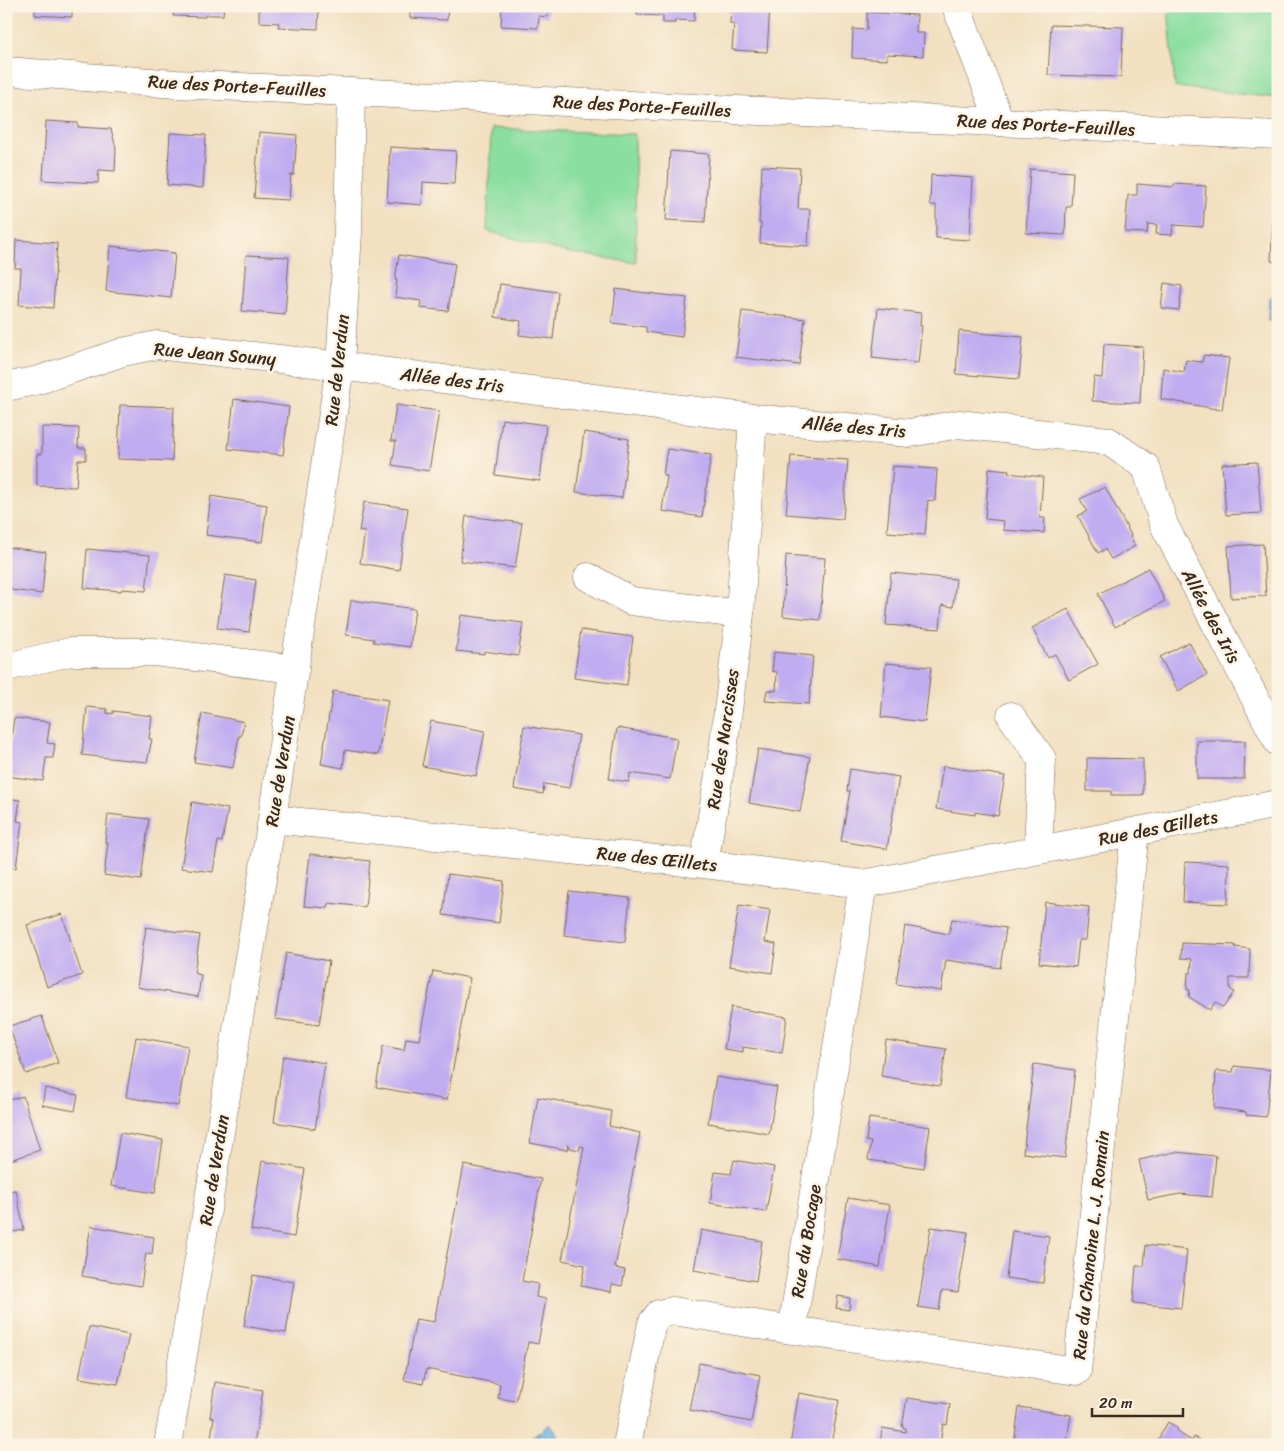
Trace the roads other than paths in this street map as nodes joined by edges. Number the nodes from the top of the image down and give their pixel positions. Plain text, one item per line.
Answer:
1 (956, 6) edge
2 (6, 71) edge
3 (351, 92) junction
4 (1000, 122) junction
5 (1278, 135) edge
6 (340, 366) junction
7 (6, 387) edge
8 (753, 418) junction
9 (588, 578) dead end
10 (740, 614) junction
11 (6, 667) edge
12 (295, 669) junction
13 (1011, 716) dead end
14 (1278, 742) edge
15 (1278, 804) edge
16 (272, 819) junction
17 (1135, 832) junction
18 (1038, 850) junction
19 (704, 864) junction
20 (863, 884) junction
21 (792, 1330) junction
22 (168, 1445) edge
23 (626, 1445) edge

1 - 4 street
2 - 3 street, Rue des Porte-Feuilles
3 - 4 street, Rue des Porte-Feuilles
3 - 6 street, Rue de Verdun
4 - 5 street, Rue des Porte-Feuilles
6 - 7 street, Rue Jean Souny
6 - 8 street, Allée des Iris
6 - 12 street, Rue de Verdun
8 - 10 street, Rue des Narcisses
8 - 14 street, Allée des Iris
9 - 10 street
10 - 19 street, Rue des Narcisses
11 - 12 street
12 - 16 street, Rue de Verdun
13 - 18 street
15 - 17 street, Rue des Œillets
16 - 19 street, Rue des Œillets
16 - 22 street, Rue de Verdun
17 - 18 street, Rue des Œillets
17 - 21 street, Rue du Chanoine L. J. Romain
18 - 20 street, Rue des Œillets
19 - 20 street, Rue des Œillets
20 - 21 street, Rue du Bocage
21 - 23 street

